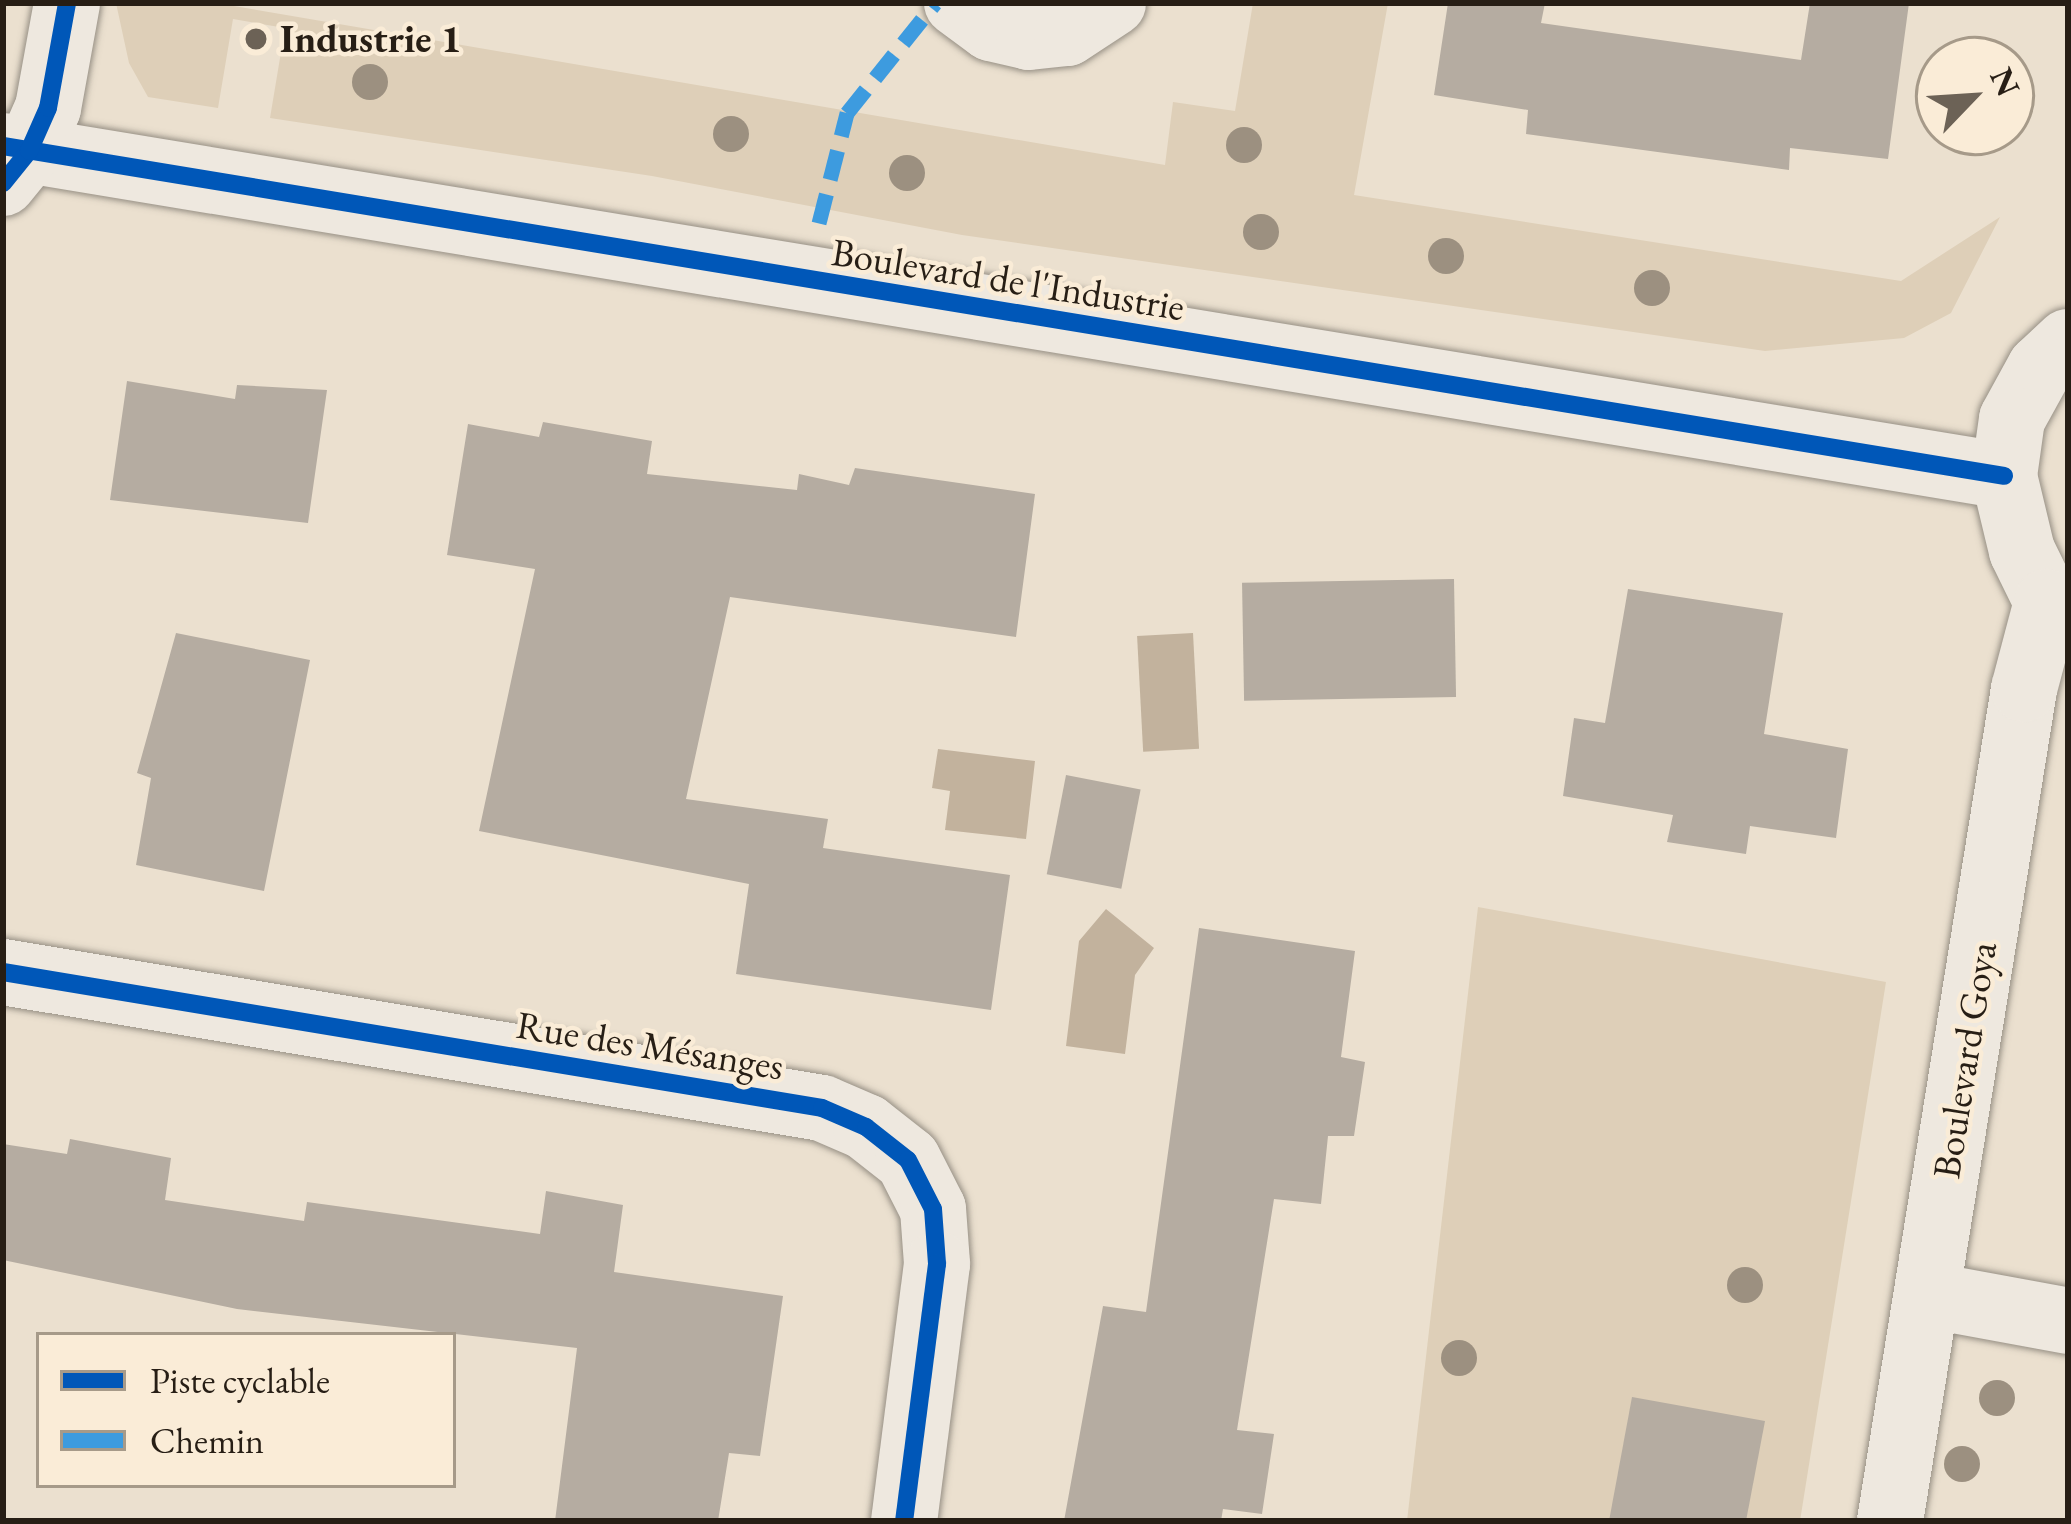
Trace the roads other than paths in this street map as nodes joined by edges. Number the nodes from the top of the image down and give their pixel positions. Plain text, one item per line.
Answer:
1 (67, 3) edge
2 (957, 3) edge
3 (1113, 3) edge
4 (12, 160) edge
5 (2068, 342) edge
6 (2003, 476) junction
7 (2058, 609) edge
8 (3, 971) edge
9 (1927, 1295) junction
10 (2068, 1322) edge
11 (904, 1521) edge
12 (1890, 1521) edge

1 - 4 street
2 - 3 street
4 - 6 street, Boulevard de l'Industrie
5 - 6 street
6 - 7 street
7 - 9 street, Boulevard Goya
8 - 11 street, Rue des Mésanges
9 - 10 street
9 - 12 street, Boulevard Goya

